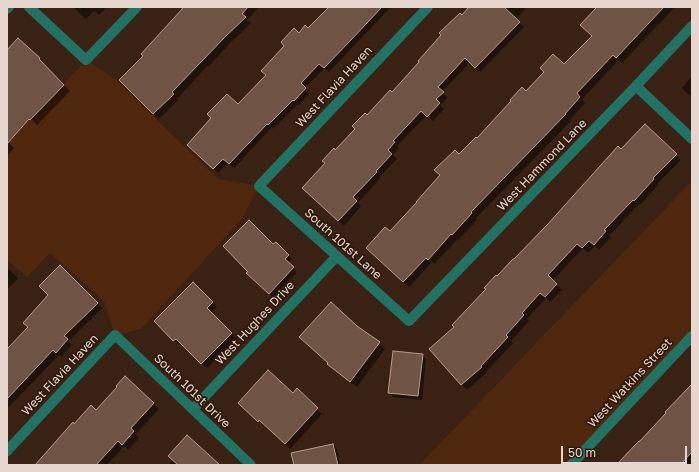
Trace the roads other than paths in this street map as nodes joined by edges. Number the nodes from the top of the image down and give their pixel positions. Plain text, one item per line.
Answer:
1 (9, 7) edge
2 (29, 7) edge
3 (137, 7) edge
4 (428, 7) edge
5 (7, 10) edge
6 (692, 26) edge
7 (636, 86) junction
8 (692, 139) edge
9 (260, 186) joint
10 (337, 256) junction
11 (409, 321) joint
12 (115, 335) joint
13 (692, 336) edge
14 (193, 409) junction
15 (7, 450) edge
16 (251, 465) edge
17 (571, 465) edge

1 - 5 street
2 - 3 street
4 - 9 street, West Flavia Haven
6 - 7 street, West Hammond Lane
7 - 8 street
7 - 11 street, West Hammond Lane
9 - 10 street, South 101st Lane
10 - 11 street, South 101st Lane
10 - 14 street, West Hughes Drive
12 - 14 street, South 101st Drive
12 - 15 street, West Flavia Haven
13 - 17 street, West Watkins Street
14 - 16 street, South 101st Drive

